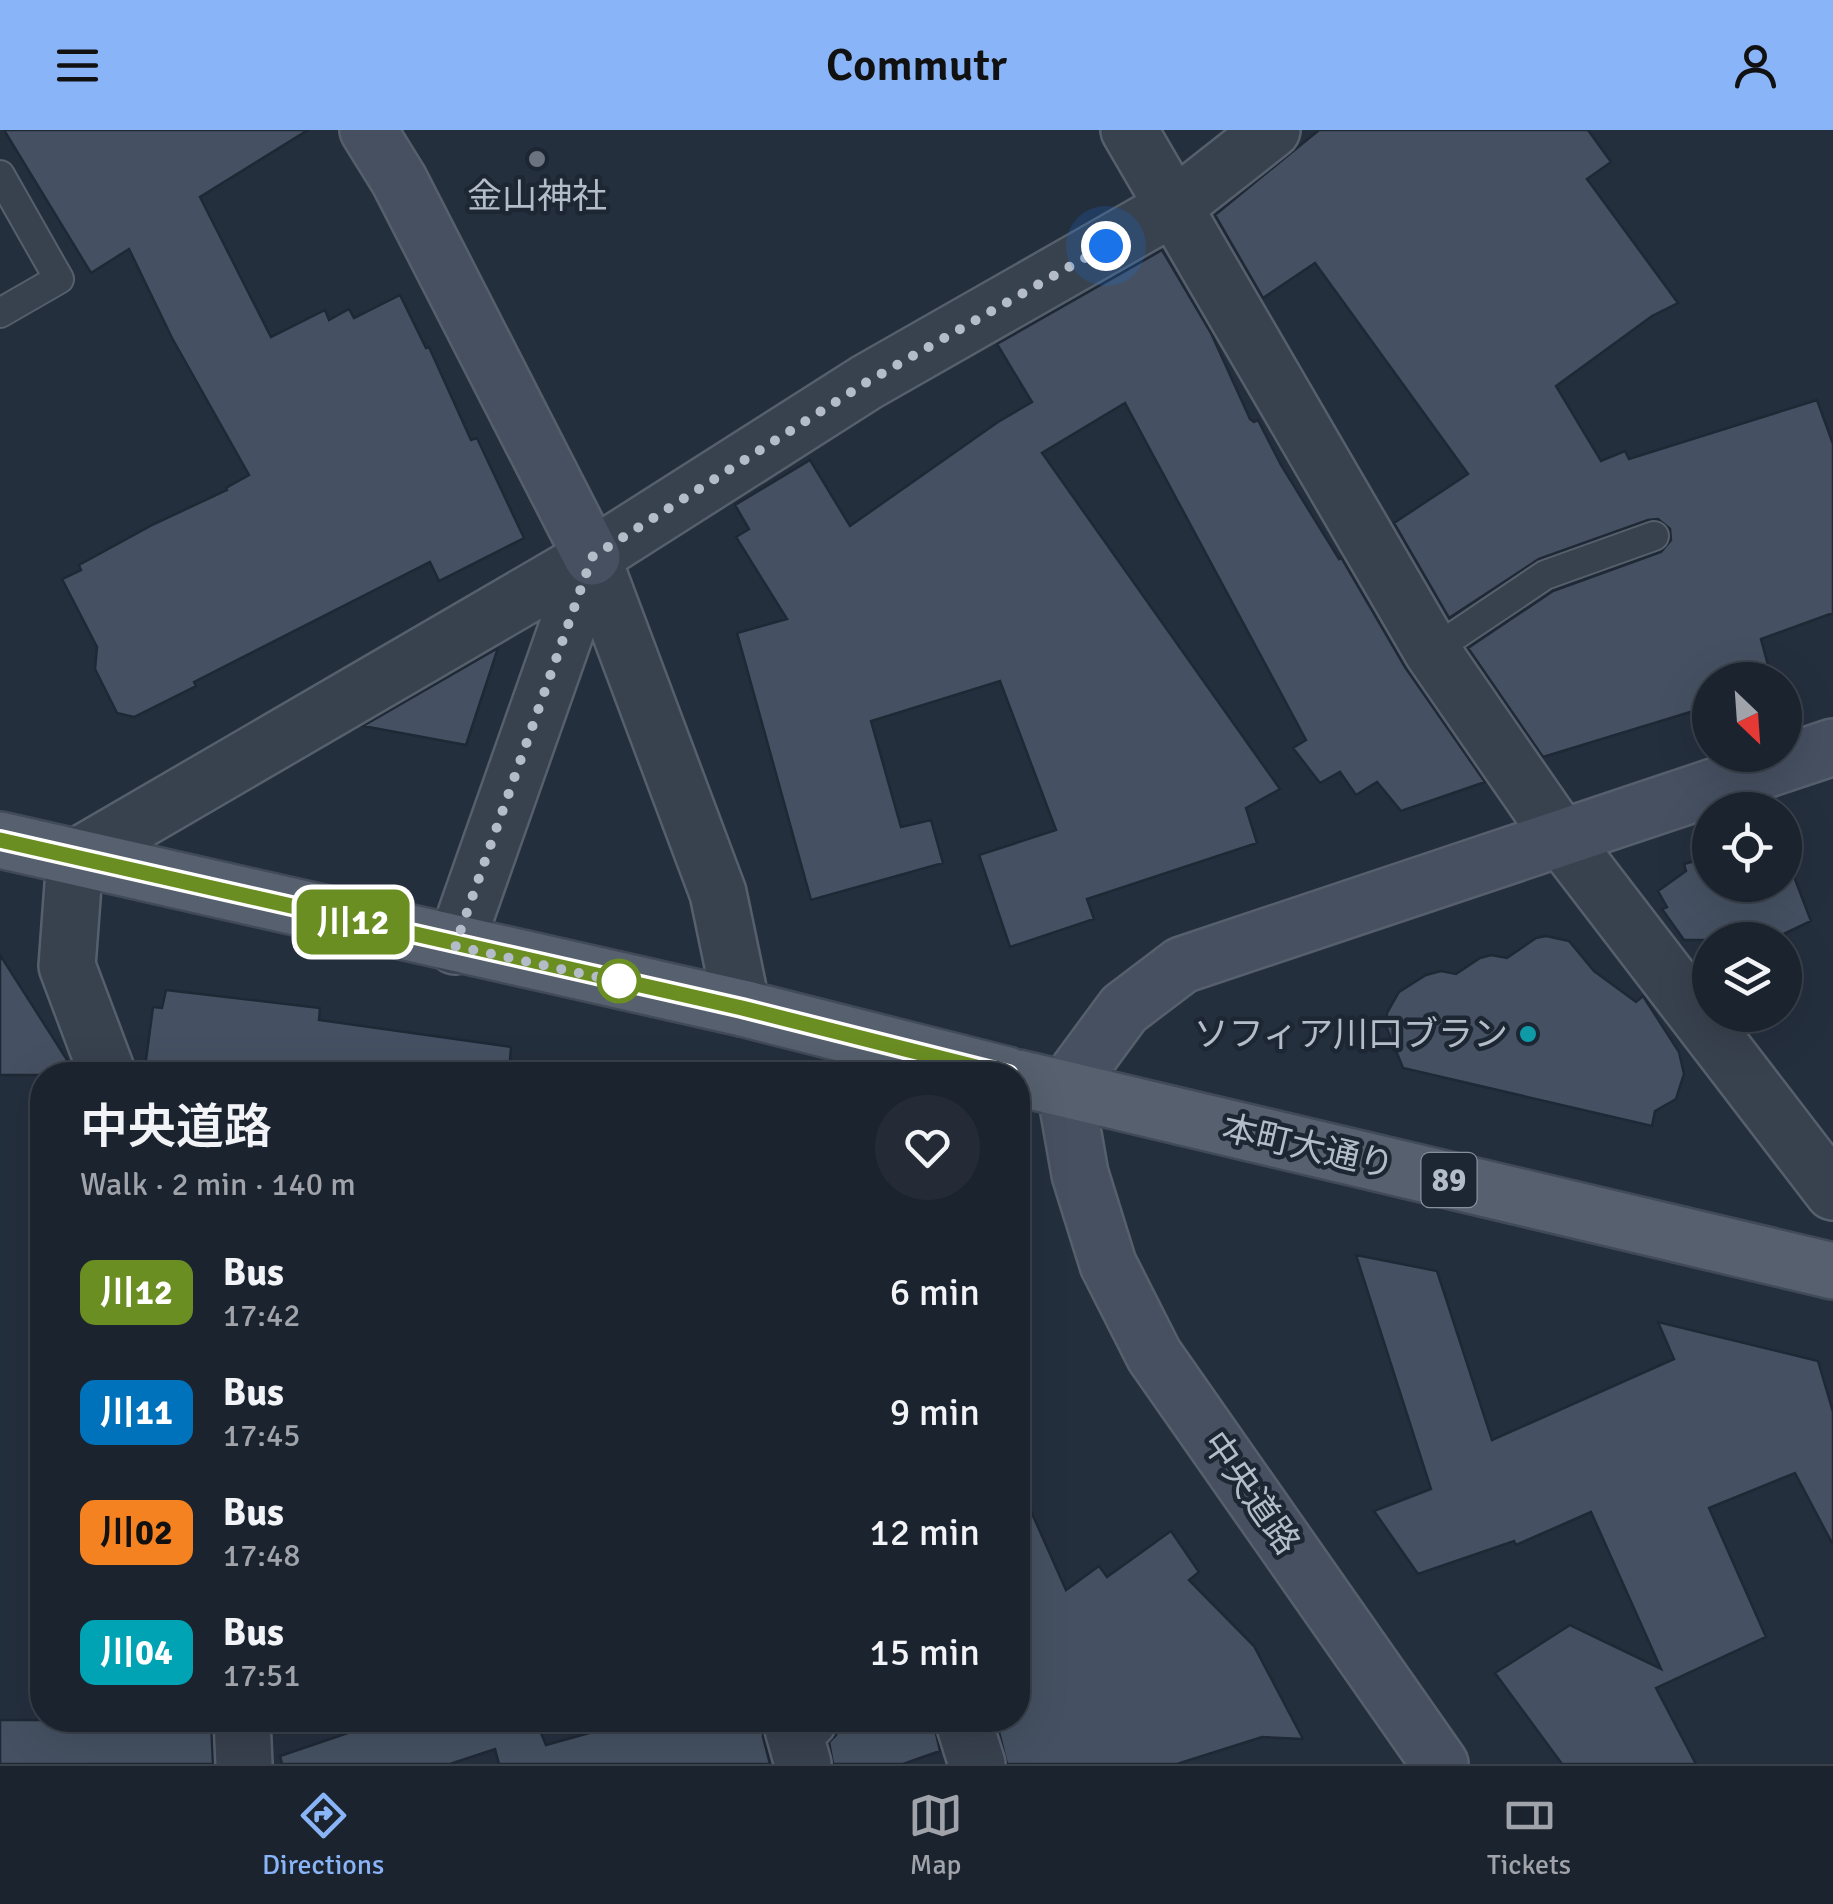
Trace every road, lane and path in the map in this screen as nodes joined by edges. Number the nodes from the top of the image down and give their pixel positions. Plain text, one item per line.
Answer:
1 (368, 130) edge
2 (1129, 130) edge
3 (1272, 130) edge
4 (0, 175) edge
5 (1174, 207) junction
6 (0, 313) edge
7 (1654, 536) dead end
8 (592, 557) junction
9 (1432, 651) junction
10 (1833, 746) edge
11 (1560, 836) junction
12 (0, 840) edge
13 (76, 858) junction
14 (455, 946) junction
15 (742, 1008) junction
16 (103, 1062) edge
17 (956, 1062) edge
18 (1041, 1083) edge
19 (1833, 1192) edge
20 (1833, 1271) edge
21 (243, 1732) edge
22 (794, 1732) edge
23 (967, 1732) edge
24 (244, 1764) edge
25 (803, 1764) edge
26 (976, 1764) edge
27 (1440, 1764) edge

1 - 8 street
2 - 5 street
3 - 5 street
4 - 6 lane
5 - 8 street
5 - 9 street
7 - 9 lane
8 - 13 street
8 - 14 street
8 - 15 street
9 - 11 street
10 - 11 street
11 - 18 street
11 - 19 street
12 - 13 main road
13 - 14 main road
13 - 16 street
14 - 15 main road
15 - 17 main road
18 - 20 main road, 本町大通り / 89
18 - 27 street, 中央道路
21 - 24 street
22 - 25 street
23 - 26 street

